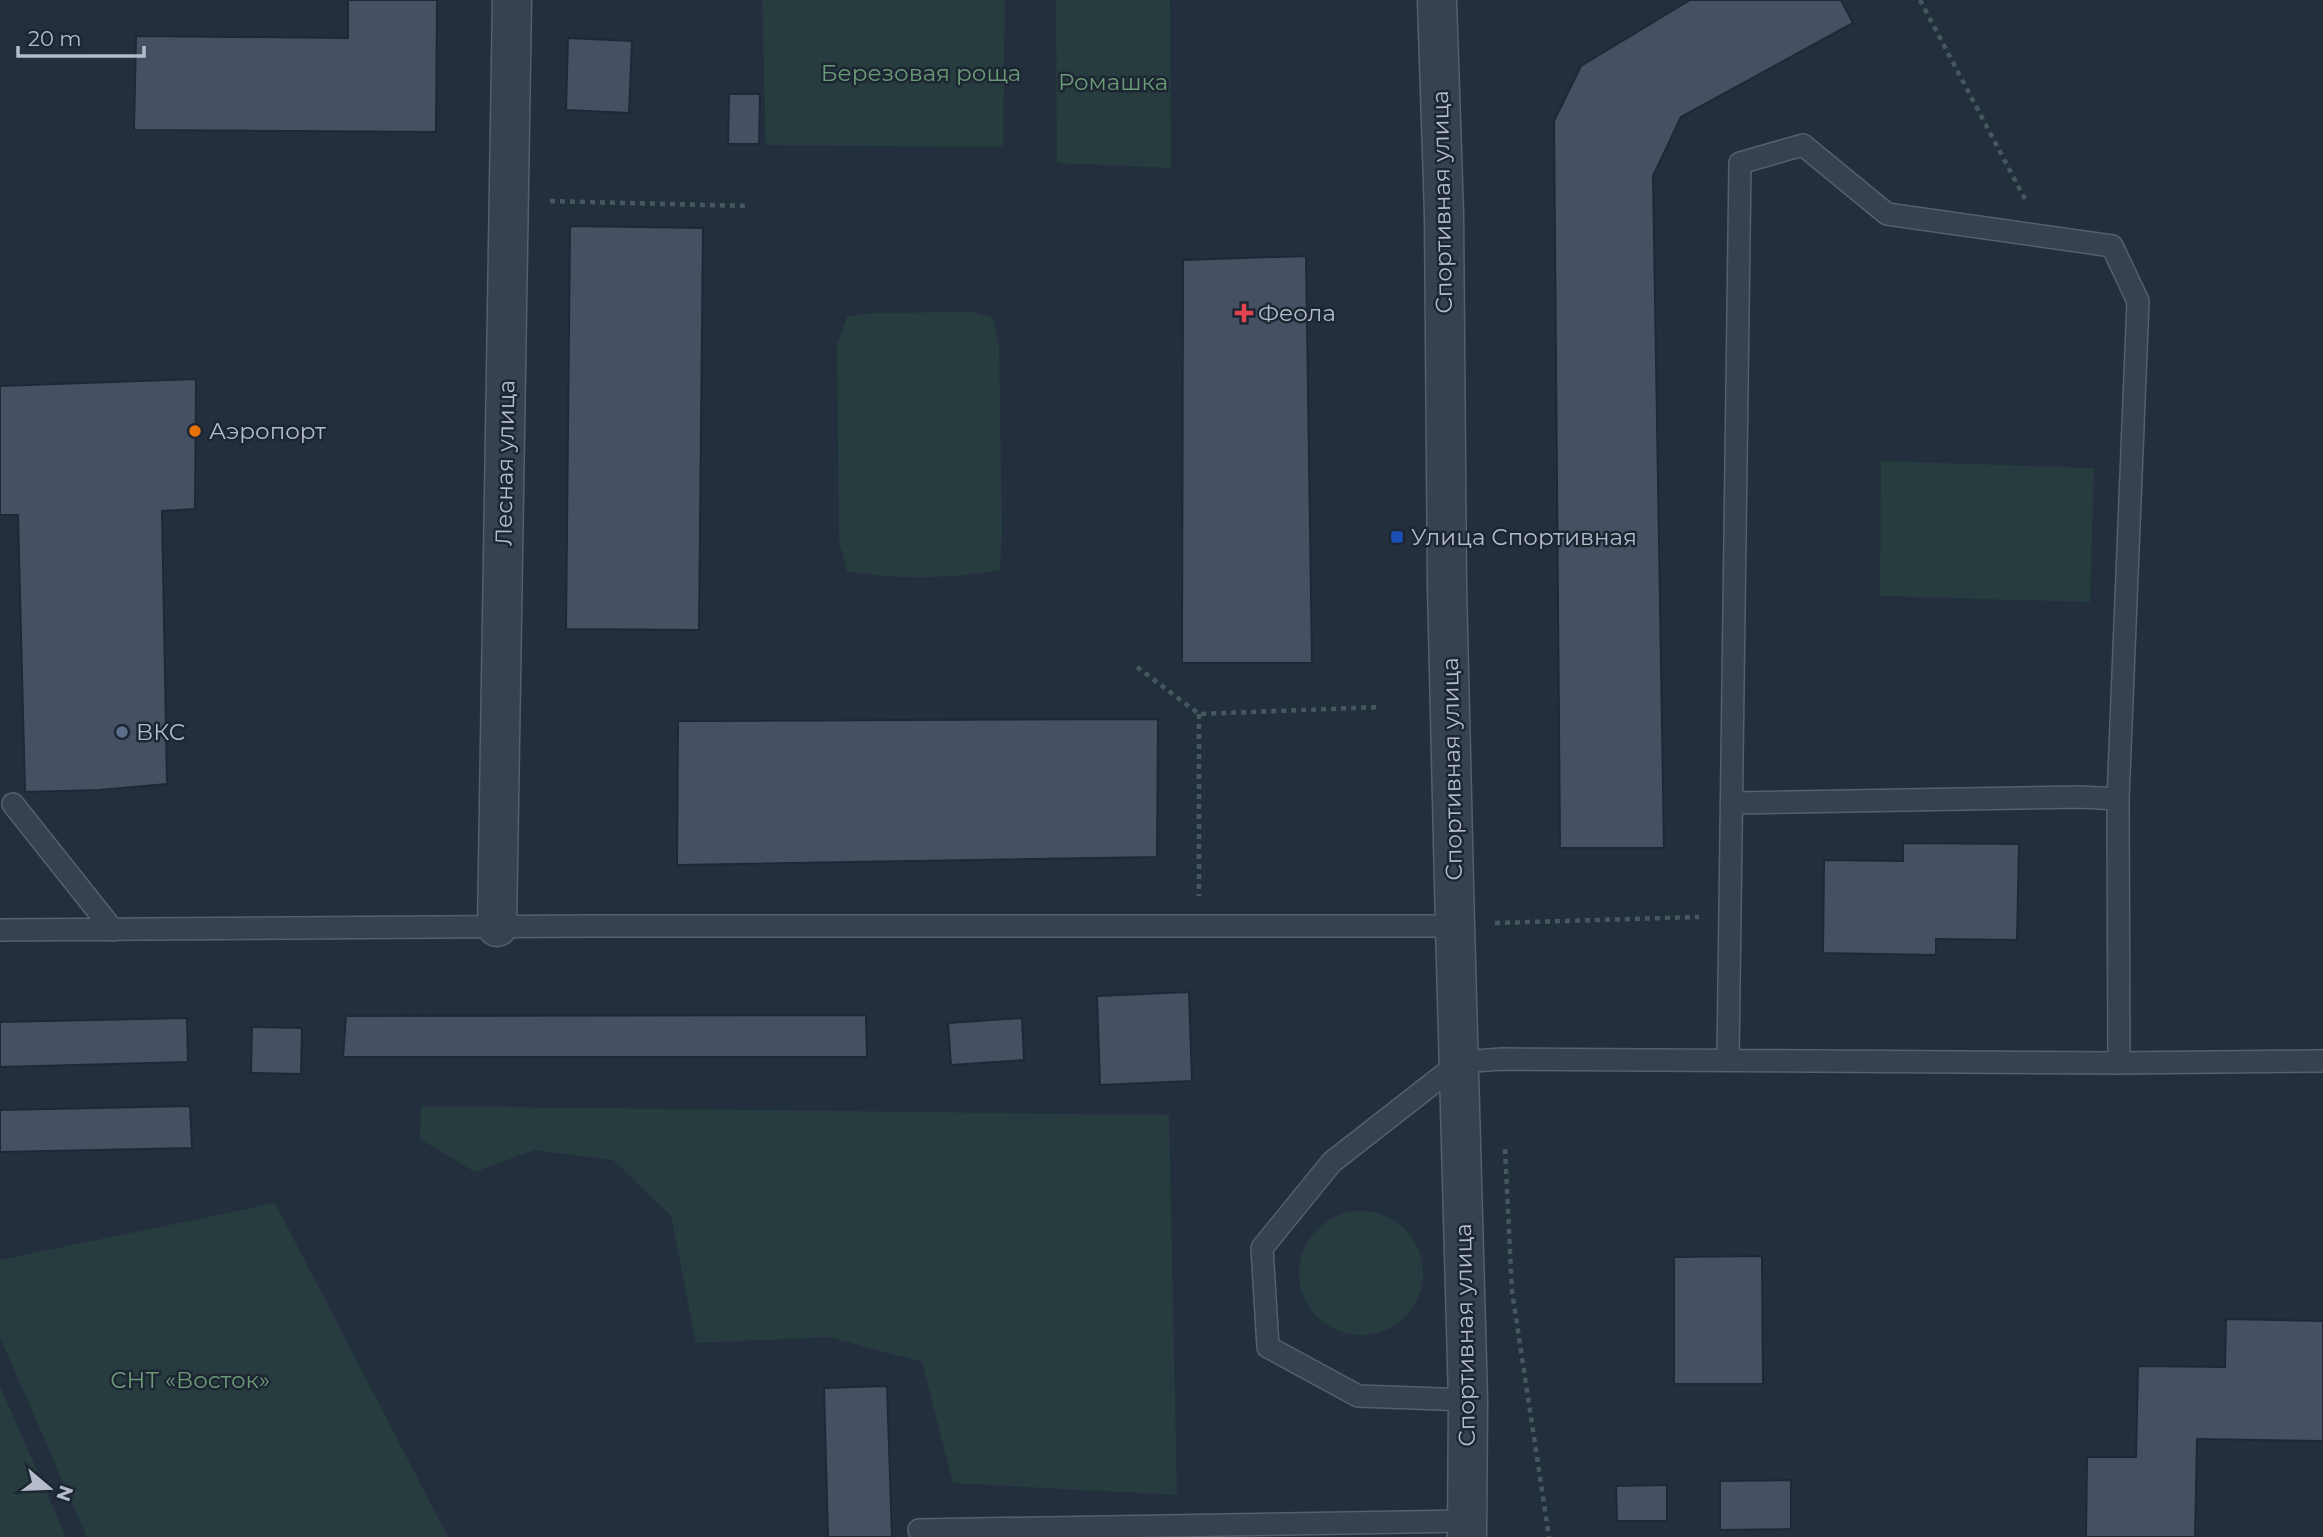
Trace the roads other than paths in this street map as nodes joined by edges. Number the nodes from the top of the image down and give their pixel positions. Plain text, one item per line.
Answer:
1 (512, 0) edge
2 (1437, 0) edge
3 (2118, 799) junction
4 (1732, 803) junction
5 (13, 804) dead end
6 (1455, 926) junction
7 (496, 927) junction
8 (0, 930) edge
9 (113, 930) junction
10 (1728, 1059) junction
11 (2323, 1061) edge
12 (1460, 1062) junction
13 (2119, 1063) junction
14 (1468, 1400) junction
15 (1467, 1529) edge
16 (919, 1530) dead end

1 - 7 street, Лесная улица
2 - 6 street, Спортивная улица
3 - 4 lane
3 - 4 lane
3 - 13 lane
4 - 10 lane
5 - 9 lane
6 - 7 lane
6 - 12 street, Спортивная улица
7 - 9 lane
8 - 9 lane
10 - 12 lane
10 - 13 lane
11 - 13 lane
12 - 14 street, Спортивная улица
12 - 14 lane
14 - 15 street, Спортивная улица
15 - 16 lane

